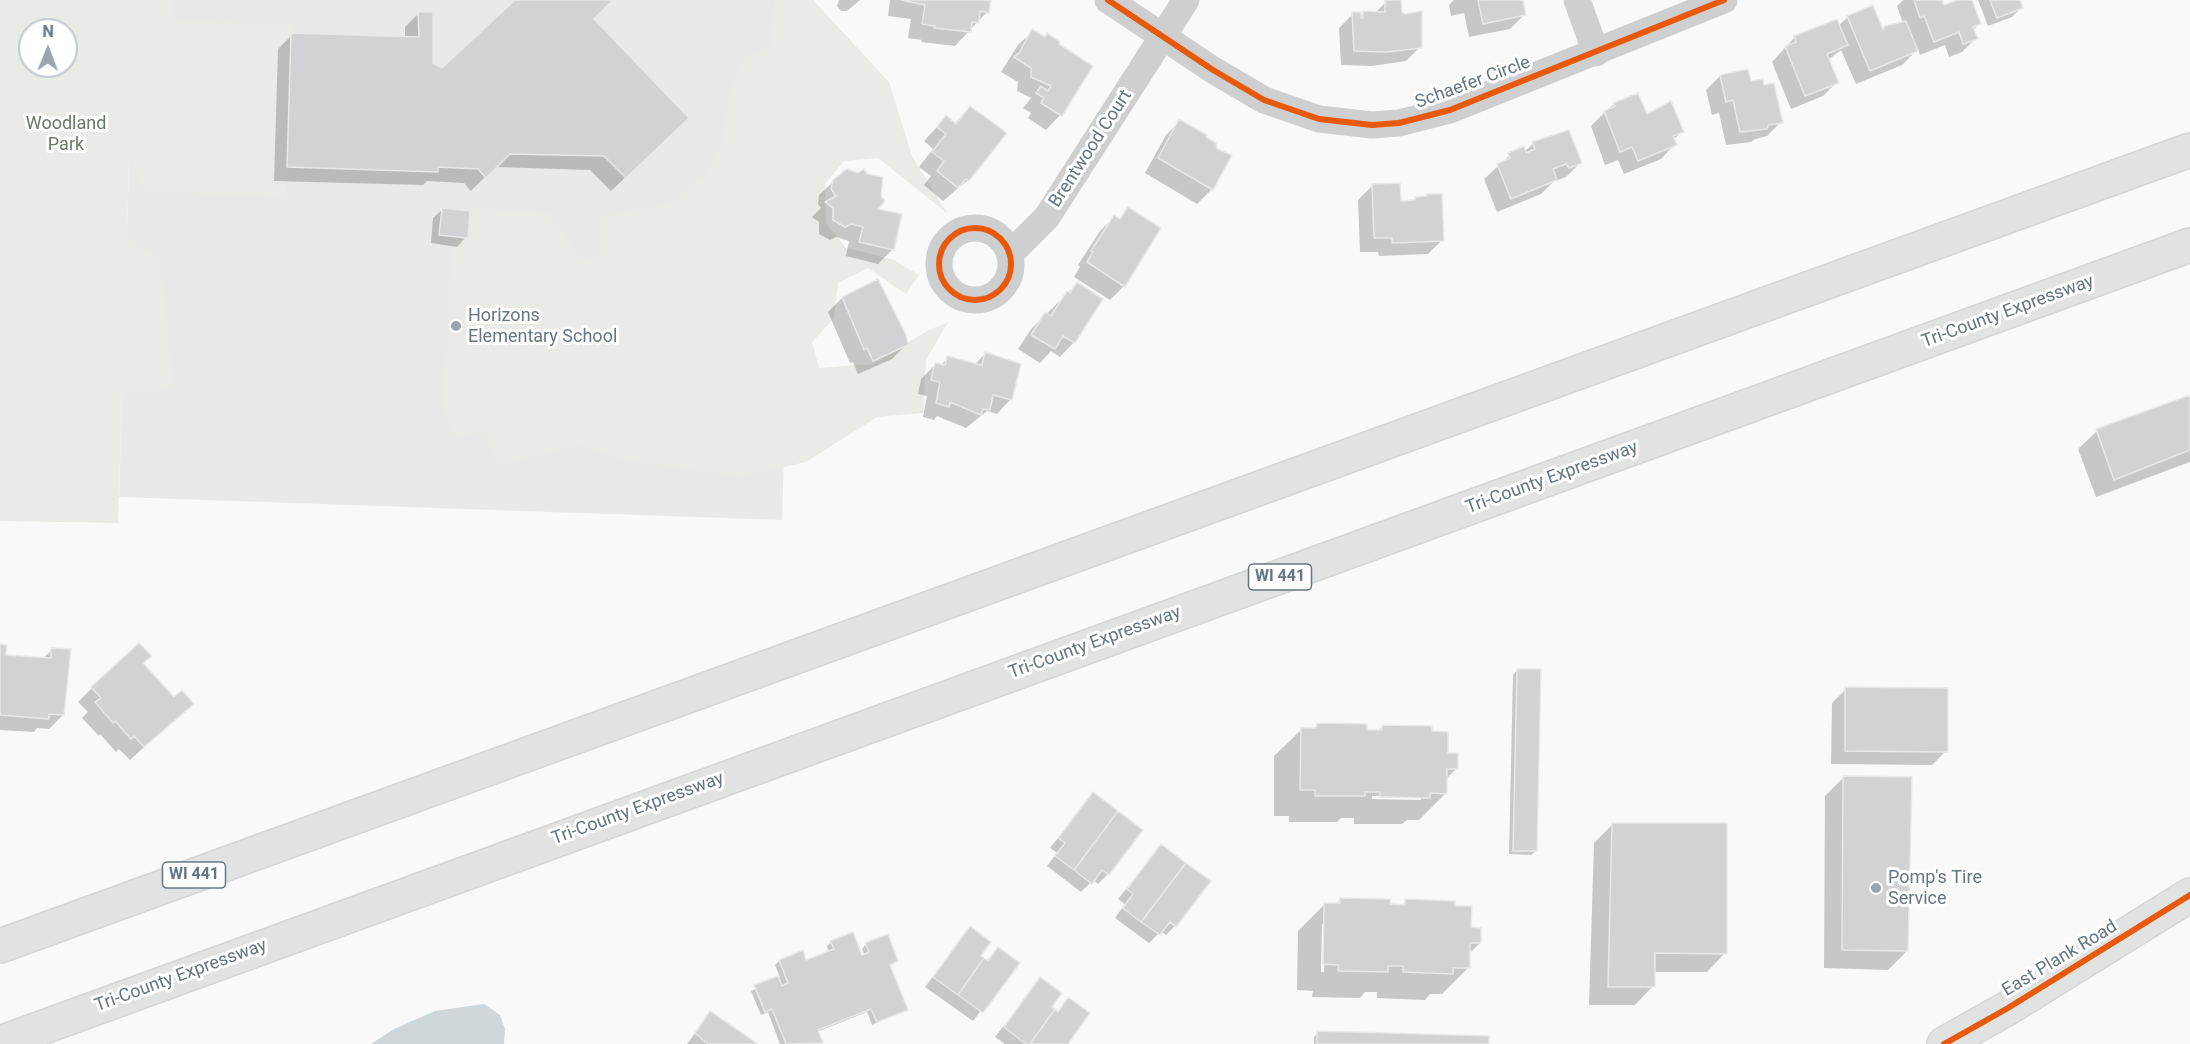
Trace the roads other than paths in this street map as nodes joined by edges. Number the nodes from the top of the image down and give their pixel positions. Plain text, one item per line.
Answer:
1 (1108, 0) edge
2 (1186, 0) edge
3 (1577, 0) edge
4 (1724, 0) edge
5 (1163, 36) junction
6 (1596, 53) junction
7 (2190, 150) edge
8 (2190, 245) edge
9 (1010, 254) dead end
10 (2190, 895) edge
11 (0, 946) edge
12 (0, 1043) edge
13 (1944, 1044) edge

1 - 5 street, Schaefer Circle
2 - 5 street, Brentwood Court
3 - 6 street
4 - 6 street, Schaefer Circle
5 - 6 street, Schaefer Circle
5 - 9 street, Brentwood Court
7 - 11 main road, WI 441
8 - 12 main road, Tri-County Expressway / WI 441
10 - 13 main road, East Plank Road

